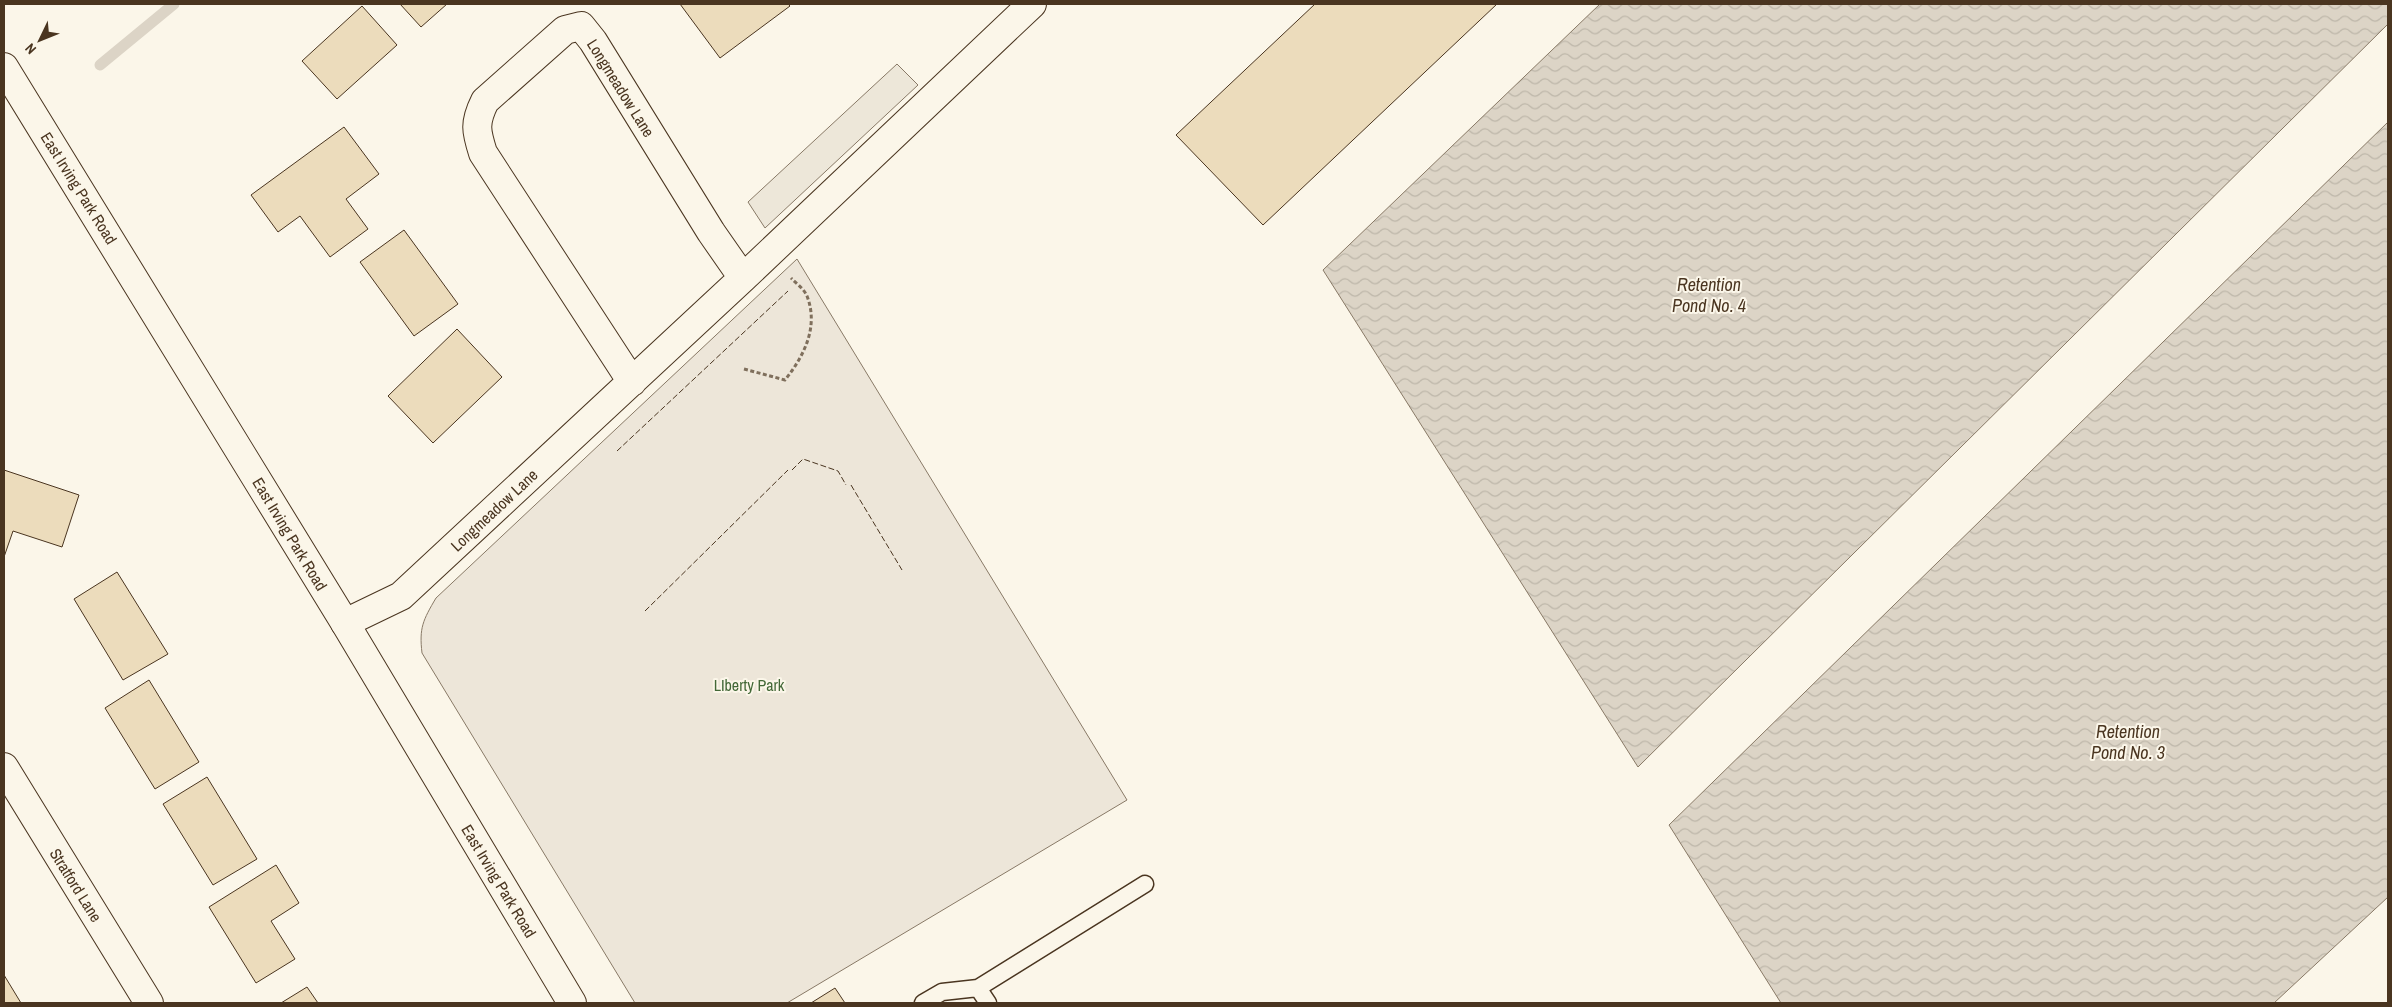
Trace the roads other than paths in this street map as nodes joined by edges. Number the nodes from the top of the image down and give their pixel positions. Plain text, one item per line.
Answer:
1 (1032, 4) edge
2 (4, 67) edge
3 (743, 278) junction
4 (632, 382) junction
5 (345, 623) junction
6 (4, 767) edge
7 (1145, 884) dead end
8 (978, 988) junction
9 (149, 1003) edge
10 (572, 1003) edge
11 (923, 1003) edge
12 (988, 1003) edge

1 - 3 street, Longmeadow Lane
2 - 5 street, East Irving Park Road
3 - 4 street, Longmeadow Lane
3 - 4 street, Longmeadow Lane
4 - 5 street, Longmeadow Lane
5 - 10 street, East Irving Park Road
6 - 9 street, Stratford Lane
7 - 8 lane
8 - 11 lane
8 - 12 lane

